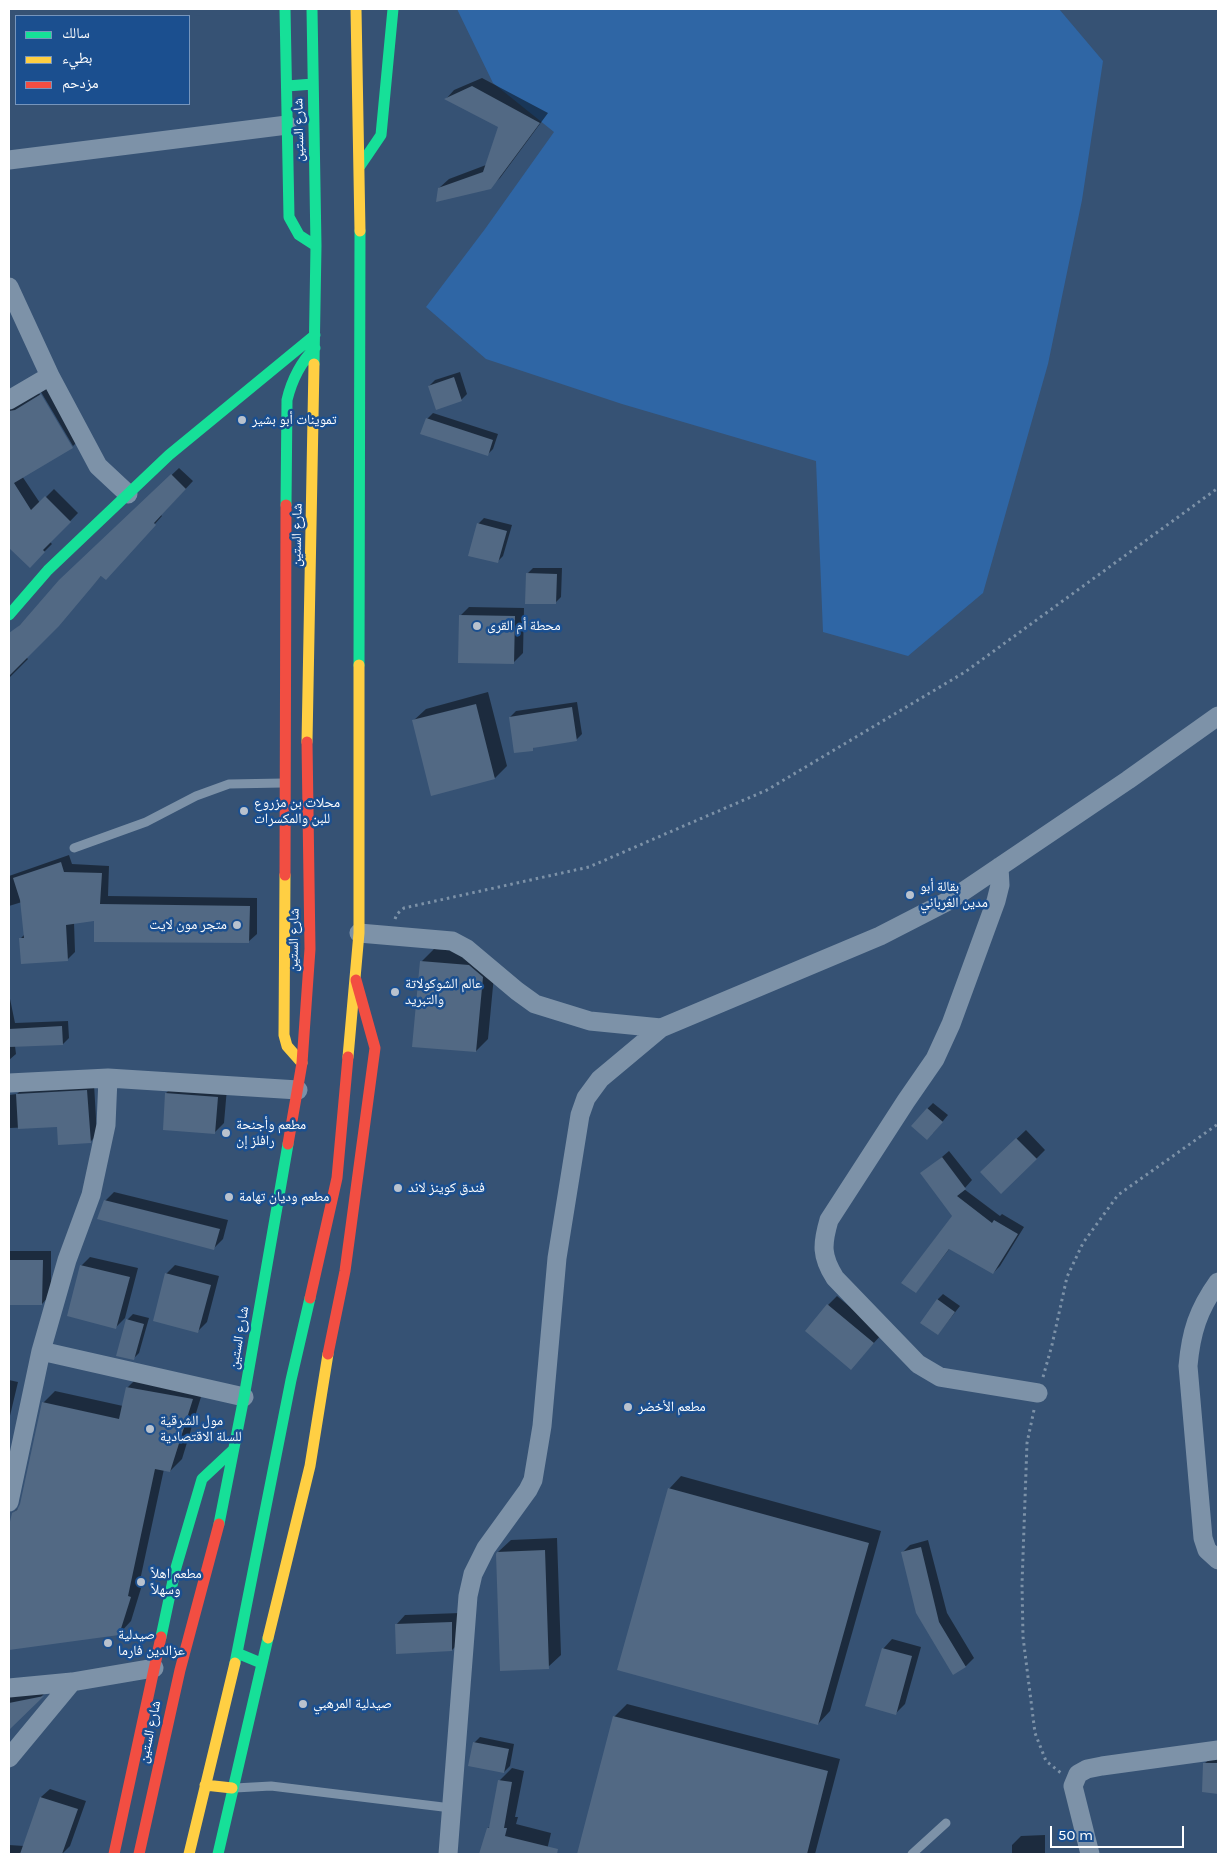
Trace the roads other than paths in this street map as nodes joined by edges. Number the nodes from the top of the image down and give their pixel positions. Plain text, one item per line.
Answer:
1 (285, 9) edge
2 (312, 9) edge
3 (356, 9) edge
4 (393, 9) edge
5 (313, 84) junction
6 (287, 86) junction
7 (288, 125) junction
8 (9, 160) edge
9 (360, 166) junction
10 (316, 246) junction
11 (9, 287) edge
12 (315, 335) junction
13 (315, 348) junction
14 (50, 376) junction
15 (9, 400) edge
16 (128, 494) junction
17 (9, 615) edge
18 (1218, 716) edge
19 (286, 750) junction
20 (307, 750) junction
21 (286, 783) junction
22 (74, 848) dead end
23 (999, 867) junction
24 (359, 933) junction
25 (356, 980) junction
26 (661, 1028) junction
27 (302, 1063) junction
28 (108, 1078) junction
29 (9, 1083) edge
30 (298, 1090) junction
31 (1218, 1282) edge
32 (41, 1351) junction
33 (1038, 1393) road end
34 (244, 1397) junction
35 (233, 1450) junction
36 (9, 1502) edge
37 (1218, 1560) edge
38 (237, 1653) junction
39 (261, 1663) junction
40 (154, 1668) junction
41 (72, 1682) junction
42 (9, 1688) edge
43 (1218, 1750) edge
44 (9, 1758) edge
45 (205, 1785) junction
46 (232, 1788) junction
47 (451, 1808) junction
48 (946, 1823) dead end
49 (114, 1854) edge
50 (139, 1854) edge
51 (189, 1854) edge
52 (218, 1854) edge
53 (448, 1854) edge
54 (912, 1854) edge
55 (1090, 1854) edge

1 - 6 main road
2 - 5 main road, شارع الستين
3 - 9 main road
4 - 9 main road
5 - 6 main road
5 - 10 main road, شارع الستين
6 - 7 main road
7 - 8 street
7 - 10 main road
9 - 24 main road
10 - 12 main road, شارع الستين
11 - 14 street
12 - 13 main road, شارع الستين
12 - 16 main road
13 - 19 main road
13 - 20 main road, شارع الستين
14 - 15 street
14 - 16 street
16 - 17 main road
18 - 23 street
19 - 20 main road
19 - 21 main road
20 - 27 main road, شارع الستين
21 - 22 lane
21 - 27 main road
23 - 26 street
23 - 33 street
24 - 25 main road
24 - 26 street
25 - 38 main road
25 - 39 main road
26 - 47 street
27 - 30 main road, شارع الستين
28 - 29 street
28 - 30 street
28 - 32 street
30 - 34 main road, شارع الستين
31 - 37 street
32 - 34 street
32 - 36 street
34 - 35 main road, شارع الستين
35 - 40 main road
35 - 50 main road, شارع الستين
38 - 39 main road
38 - 45 main road
39 - 46 main road
40 - 41 street
40 - 49 main road
41 - 42 street
41 - 44 street
43 - 55 street
45 - 46 main road
45 - 51 main road
46 - 47 lane
46 - 52 main road
47 - 53 street
48 - 54 lane

